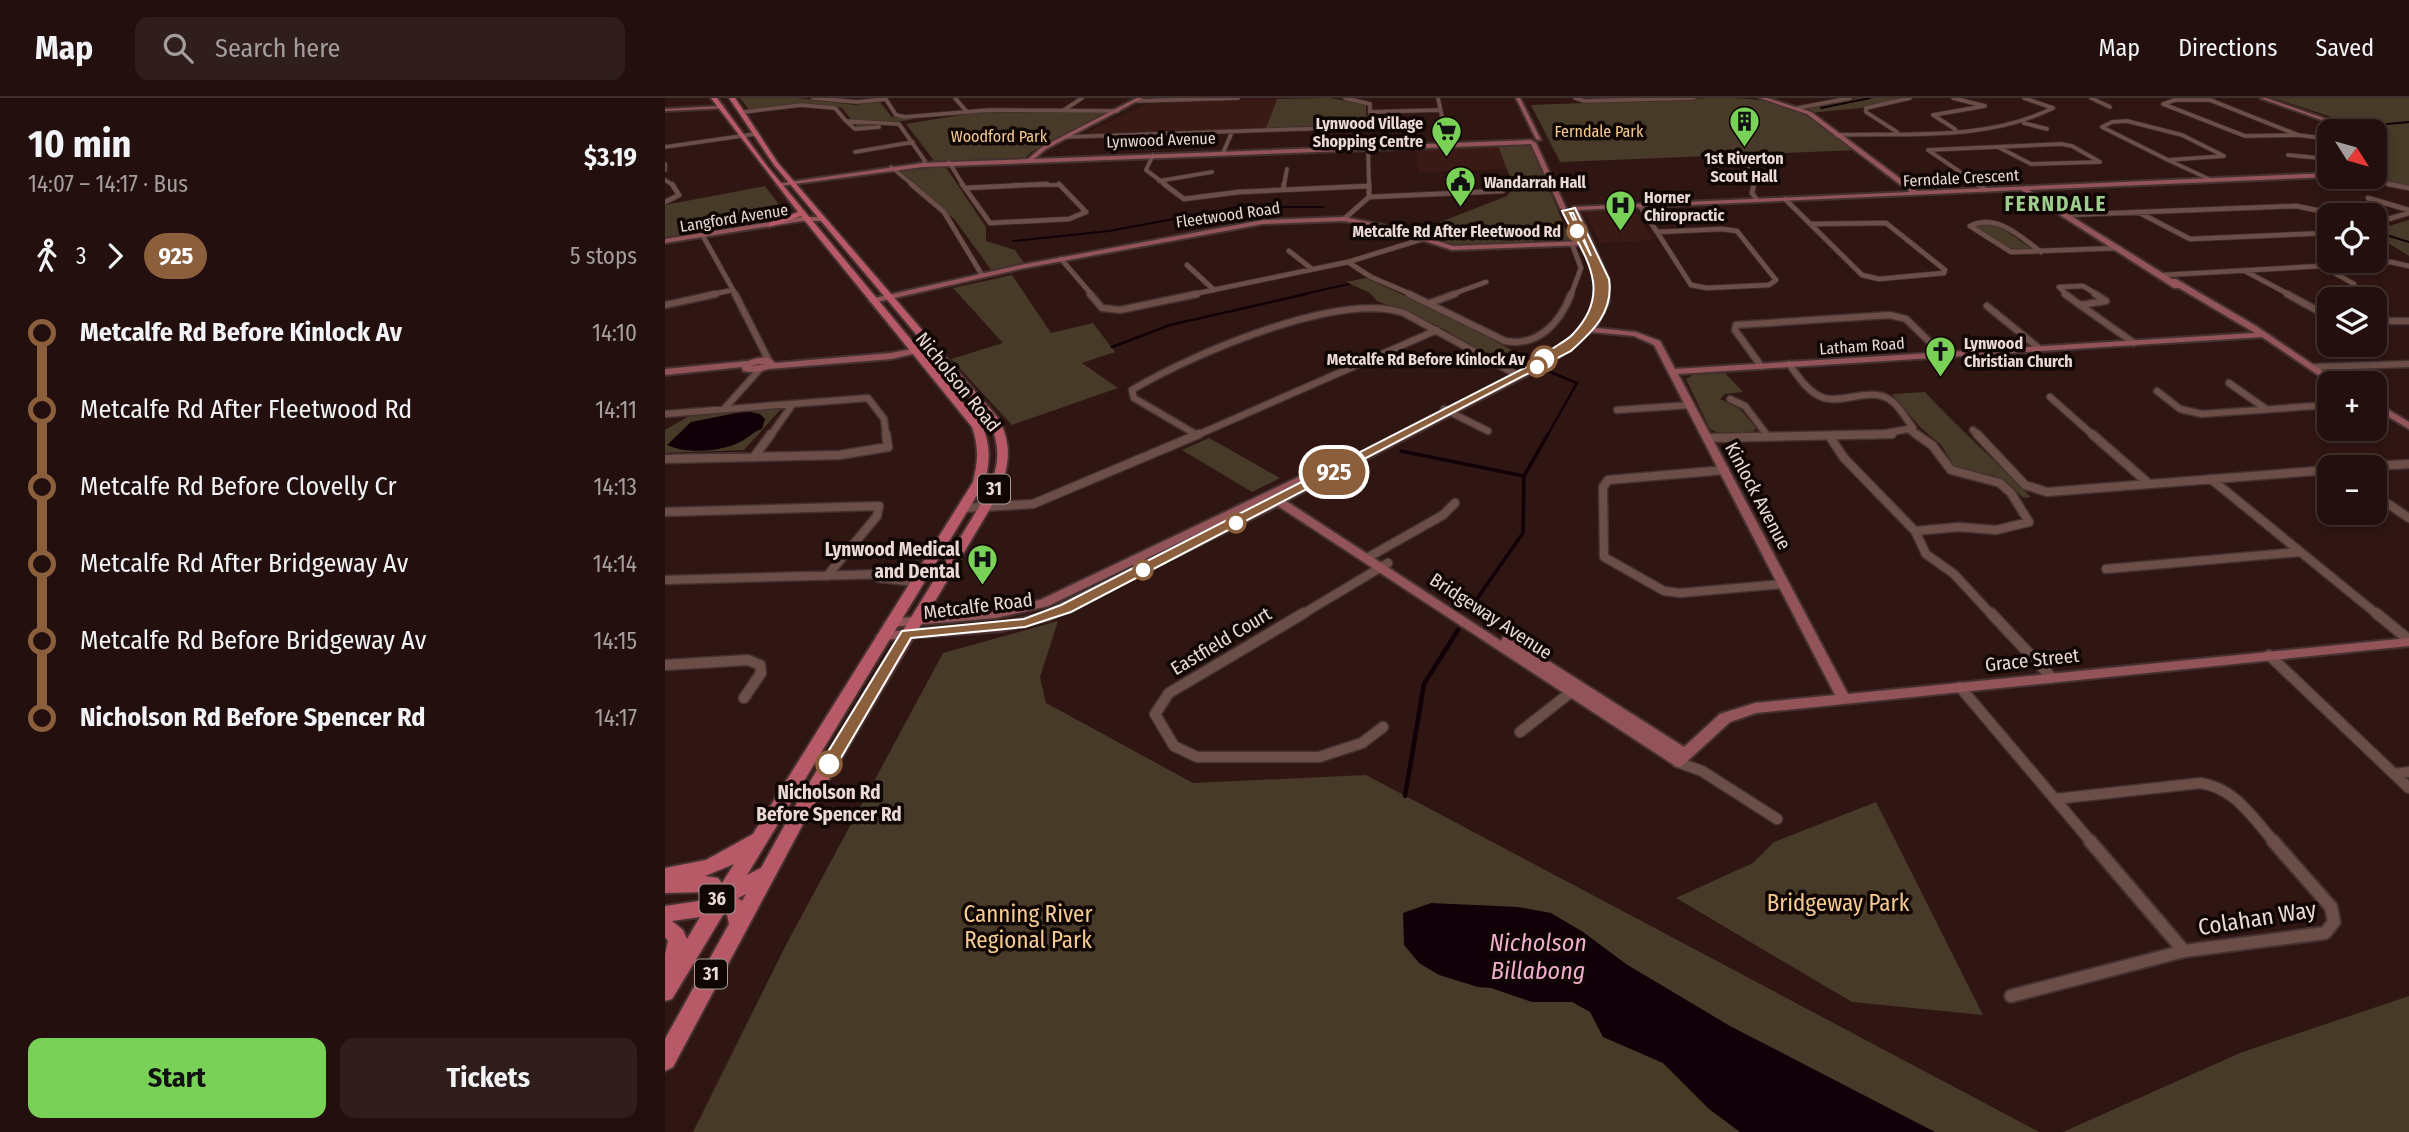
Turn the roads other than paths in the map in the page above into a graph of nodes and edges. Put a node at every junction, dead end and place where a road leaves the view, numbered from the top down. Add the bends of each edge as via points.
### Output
1 (714, 98) edge
2 (813, 98) edge
3 (955, 98) edge
4 (1082, 98) edge
5 (1238, 98) edge
6 (1345, 98) edge
7 (1438, 98) edge
8 (1515, 98) edge
9 (1575, 98) edge
10 (1690, 98) edge
11 (1762, 98) edge
12 (1828, 98) edge
13 (1850, 98) edge
14 (1910, 98) edge
15 (1953, 98) edge
16 (2024, 98) edge
17 (2091, 98) edge
18 (2262, 98) edge
19 (734, 99) edge
20 (886, 99) edge
21 (1140, 99) edge
22 (1632, 99) edge
23 (1839, 101) junction
24 (722, 107) junction
25 (2110, 107) dead end
26 (1798, 108) junction
27 (742, 109) junction
28 (665, 110) edge
29 (1440, 110) junction
30 (1063, 111) junction
31 (1118, 111) junction
32 (967, 112) junction
33 (1370, 112) junction
34 (2322, 119) edge
35 (2022, 122) junction
36 (2047, 129) dead end
37 (1957, 130) junction
38 (1232, 132) junction
39 (1897, 132) junction
40 (755, 134) junction
41 (741, 135) junction
42 (1836, 135) junction
43 (2298, 135) junction
44 (1065, 137) junction
45 (2317, 137) edge
46 (1535, 141) junction
47 (913, 142) junction
48 (1450, 143) junction
49 (665, 147) edge
50 (1368, 147) junction
51 (1998, 147) junction
52 (1928, 150) joint
53 (855, 152) dead end
54 (1224, 153) junction
55 (1153, 155) junction
56 (2288, 155) dead end
57 (2317, 158) edge
58 (1030, 160) junction
59 (1740, 160) dead end
60 (2167, 160) junction
61 (949, 163) junction
62 (665, 164) edge
63 (923, 164) junction
64 (892, 167) junction
65 (1287, 169) dead end
66 (665, 170) edge
67 (1212, 172) dead end
68 (2317, 176) edge
69 (665, 180) edge
70 (2211, 180) junction
71 (1159, 181) junction
72 (2387, 183) edge
73 (779, 184) junction
74 (793, 184) junction
75 (1368, 186) junction
76 (964, 188) junction
77 (2409, 188) edge
78 (1559, 189) junction
79 (2023, 189) junction
80 (1283, 190) junction
81 (1986, 190) junction
82 (1503, 191) dead end
83 (786, 192) junction
84 (1917, 194) junction
85 (1369, 197) junction
86 (2368, 198) dead end
87 (1785, 199) junction
88 (1757, 200) junction
89 (665, 202) edge
90 (1640, 206) junction
91 (1571, 209) junction
92 (2317, 210) edge
93 (2136, 211) junction
94 (2409, 211) edge
95 (1081, 215) junction
96 (2066, 215) junction
97 (805, 216) junction
98 (820, 216) junction
99 (1090, 216) dead end
100 (1344, 219) junction
101 (2387, 219) edge
102 (1811, 224) junction
103 (772, 225) joint
104 (1656, 232) junction
105 (2317, 234) edge
106 (703, 237) junction
107 (1423, 239) junction
108 (665, 242) edge
109 (1585, 243) junction
110 (1572, 244) junction
111 (2116, 246) junction
112 (1289, 251) dead end
113 (2041, 252) junction
114 (1061, 259) junction
115 (1348, 262) junction
116 (2387, 262) edge
117 (1187, 265) dead end
118 (2317, 266) edge
119 (2409, 266) edge
120 (1312, 269) junction
121 (2244, 271) junction
122 (2335, 273) edge
123 (982, 275) junction
124 (2164, 275) junction
125 (1486, 282) dead end
126 (2354, 284) dead end
127 (733, 290) junction
128 (1214, 290) junction
129 (888, 297) junction
130 (873, 300) junction
131 (1430, 303) junction
132 (665, 305) edge
133 (2080, 305) junction
134 (1987, 306) dead end
135 (2317, 311) edge
136 (2387, 321) edge
137 (2409, 321) edge
138 (1588, 327) junction
139 (1437, 330) junction
140 (2260, 333) junction
141 (2134, 343) junction
142 (930, 346) junction
143 (2040, 349) junction
144 (913, 350) junction
145 (765, 351) junction
146 (1943, 355) junction
147 (1789, 364) junction
148 (2409, 364) edge
149 (1761, 366) junction
150 (729, 367) joint
151 (758, 367) junction
152 (2318, 370) joint
153 (665, 372) edge
154 (1674, 372) junction
155 (1516, 375) junction
156 (2228, 383) dead end
157 (2157, 391) dead end
158 (2050, 397) dead end
159 (1730, 399) dead end
160 (793, 404) junction
161 (1691, 405) junction
162 (2317, 406) edge
163 (724, 409) junction
164 (2266, 409) junction
165 (1617, 410) dead end
166 (1447, 411) junction
167 (2387, 412) edge
168 (665, 414) edge
169 (2408, 425) edge
170 (1973, 430) dead end
171 (1488, 431) dead end
172 (1911, 431) junction
173 (1197, 435) junction
174 (1767, 435) junction
175 (1830, 437) junction
176 (1709, 438) junction
177 (754, 457) junction
178 (669, 459) edge
179 (2409, 464) edge
180 (2387, 465) edge
181 (665, 466) edge
182 (1725, 470) junction
183 (2317, 471) edge
184 (2211, 479) junction
185 (2148, 483) junction
186 (1278, 496) junction
187 (1455, 503) dead end
188 (2387, 503) edge
189 (985, 507) junction
190 (964, 508) junction
191 (665, 512) edge
192 (2409, 518) edge
193 (1915, 531) junction
194 (2300, 552) junction
195 (1378, 560) junction
196 (2106, 569) dead end
197 (827, 576) junction
198 (920, 577) junction
199 (665, 580) edge
200 (1784, 584) junction
201 (910, 628) junction
202 (886, 629) junction
203 (2409, 641) edge
204 (2269, 655) junction
205 (665, 664) edge
206 (2052, 678) junction
207 (1960, 687) junction
208 (1575, 689) junction
209 (744, 698) dead end
210 (1844, 699) junction
211 (1383, 727) dead end
212 (1520, 732) dead end
213 (1685, 760) junction
214 (2409, 772) edge
215 (2394, 774) junction
216 (2409, 788) edge
217 (2055, 799) junction
218 (1777, 819) dead end
219 (762, 833) junction
220 (766, 873) junction
221 (665, 876) edge
222 (665, 885) edge
223 (723, 896) junction
224 (665, 914) edge
225 (738, 922) junction
226 (665, 927) edge
227 (2184, 951) junction
228 (665, 972) edge
229 (665, 992) edge
230 (2011, 996) dead end
231 (665, 1060) edge

1 - 24 main road, Nicholson Road / 31
2 - 20 street
3 - 32 street
4 - 30 street
5 - 21 street
6 - 33 street via 1368,103
7 - 29 street
8 - 46 street, Metcalfe Road
9 - 22 street
10 - 22 street
11 - 26 street
12 - 23 street
13 - 23 street
14 - 39 street via 1866,108
15 - 37 street via 1985,106 1933,115
16 - 35 street via 2053,107
17 - 25 street
18 - 34 street
19 - 24 main road
19 - 27 main road, Nicholson Road / 31
20 - 32 street via 896,115 905,117
21 - 31 street
23 - 26 street
24 - 27 main road
24 - 28 street
24 - 41 main road, Nicholson Road / 31
26 - 42 street
27 - 40 main road, Nicholson Road / 31
27 - 47 street via 807,104 835,108 846,121 899,124
29 - 33 street
29 - 48 street
30 - 31 street
30 - 32 street
31 - 44 street
33 - 38 street via 1370,124 1361,127
35 - 36 street
35 - 37 street
37 - 39 street
38 - 44 street
38 - 54 street
39 - 42 street
40 - 41 street
40 - 74 main road, Nicholson Road / 31
41 - 49 street
41 - 73 main road, Nicholson Road / 31
42 - 84 street
43 - 43 street via 2245,136 2163,104 2210,100
43 - 45 street
44 - 58 street
46 - 48 street, Lynwood Avenue
46 - 78 street, Metcalfe Road
47 - 53 street
47 - 63 street
48 - 50 street, Lynwood Avenue
50 - 54 street, Lynwood Avenue
50 - 75 street
51 - 51 street via 2067,145 2100,162 2031,164
51 - 52 street
52 - 81 street
54 - 55 street, Lynwood Avenue
55 - 58 street, Lynwood Avenue
55 - 71 street via 1146,170
56 - 57 street
58 - 61 street, Lynwood Avenue
59 - 88 street via 1756,177 1752,193
60 - 60 street via 2103,129 2102,127 2111,122 2147,122 2224,156
60 - 70 street
61 - 63 street, Lynwood Avenue
61 - 76 street
62 - 66 street
63 - 64 street, Lynwood Avenue
64 - 74 street, Lynwood Avenue
64 - 123 street via 944,212
65 - 80 street
67 - 71 street
68 - 70 street, Ferndale Crescent
69 - 89 street via 679,195
70 - 79 street, Ferndale Crescent
71 - 80 street via 1180,198 1189,199
72 - 77 street
73 - 74 street, Lynwood Avenue
73 - 83 main road, Nicholson Road / 31
74 - 83 street
74 - 98 main road, Nicholson Road / 31
75 - 80 street
75 - 85 street
76 - 95 street via 990,223
76 - 95 street via 1058,183 1086,210
78 - 91 street, Metcalfe Road
78 - 91 street, Metcalfe Road
79 - 81 street, Ferndale Crescent
79 - 96 street
81 - 84 street, Ferndale Crescent
82 - 85 street
83 - 97 main road, Nicholson Road / 31
84 - 87 street, Ferndale Crescent
85 - 100 street
86 - 94 street
87 - 88 street, Ferndale Crescent
87 - 102 street
88 - 90 street, Ferndale Crescent
90 - 91 street, Ferndale Crescent
90 - 104 street
91 - 109 street, Metcalfe Road
92 - 93 street via 2296,206
93 - 96 street
93 - 105 street via 2190,239
94 - 101 street
95 - 99 street
96 - 111 street
97 - 98 street, Langford Avenue
97 - 103 main road
97 - 106 street, Langford Avenue
97 - 130 main road, Nicholson Road / 31
98 - 129 main road, Nicholson Road / 31
100 - 107 street, Fleetwood Road
100 - 114 street, Fleetwood Road via 1250,223
102 - 102 street via 1862,275 1879,279 1944,273 1886,223
103 - 106 street, Langford Avenue
104 - 104 street via 1691,285 1769,285 1776,280 1736,231
106 - 108 street, Langford Avenue
106 - 127 street
107 - 110 street, Fleetwood Road via 1462,249
107 - 115 street
109 - 110 street, Fleetwood Road
109 - 138 street, Metcalfe Road via 1607,290 1605,302
110 - 131 street via 1581,268 1564,313 1537,339 1505,341
111 - 113 street
111 - 124 street
112 - 120 street
113 - 113 street via 2005,250 1970,226 1996,222
114 - 123 street, Fleetwood Road
114 - 128 street via 1102,308 1109,310
115 - 120 street
115 - 131 street
116 - 119 street
117 - 128 street
118 - 121 street
120 - 128 street
121 - 124 street
121 - 135 street
122 - 126 street
123 - 129 street, Fleetwood Road
124 - 140 street
125 - 131 street
127 - 132 street
127 - 145 street
129 - 130 street, Fleetwood Road
129 - 142 main road, Nicholson Road / 31
130 - 144 main road, Nicholson Road / 31
133 - 133 street via 2058,289 2059,287 2083,286 2106,301
133 - 141 street
134 - 143 street
136 - 137 street
138 - 154 street, Kinlock Avenue via 1649,337
138 - 155 street, Metcalfe Road via 1567,349
139 - 155 street
139 - 173 street
139 - 173 street via 1390,309 1366,306 1257,334 1132,390 1134,398
140 - 141 street, Latham Road
140 - 152 street
141 - 143 street, Latham Road
142 - 144 street
142 - 189 main road, Nicholson Road / 31 via 994,420 1004,440 1003,464
143 - 146 street, Latham Road
144 - 151 street
144 - 190 main road, Nicholson Road / 31 via 977,426 983,442 979,482
145 - 151 street
145 - 151 street
146 - 147 street, Latham Road
146 - 149 street via 1906,319 1890,314 1736,325
147 - 149 street, Latham Road
147 - 172 street via 1805,387 1820,398 1886,398 1912,424
148 - 152 street
149 - 154 street, Latham Road
150 - 151 street
150 - 153 street
151 - 163 street
154 - 161 street, Kinlock Avenue
155 - 166 street, Metcalfe Road
156 - 164 street
157 - 164 street via 2193,413
158 - 185 street
159 - 174 street via 1745,406
160 - 163 street
160 - 177 street
160 - 177 street via 868,398 884,419 888,447 840,455
161 - 165 street
161 - 176 street, Kinlock Avenue
162 - 164 street
163 - 168 street
166 - 171 street
166 - 186 street, Metcalfe Road
167 - 169 street
170 - 185 street via 2025,485 2047,492
172 - 175 street
172 - 193 street via 1932,446 1951,470 2000,483 2029,522 1996,530
173 - 189 street via 1038,503
174 - 175 street
174 - 176 street
175 - 193 street via 1844,458
176 - 182 street, Kinlock Avenue
177 - 178 street
178 - 181 street
179 - 180 street
182 - 200 street, Kinlock Avenue
182 - 200 street via 1608,480 1603,486 1604,557 1664,591
183 - 184 street
184 - 185 street
184 - 194 street
186 - 195 street, Bridgeway Avenue
186 - 201 street, Metcalfe Road via 1045,617 1001,627
187 - 195 street
188 - 192 street
189 - 190 street
189 - 201 main road, Nicholson Road / 31
190 - 198 main road, Nicholson Road / 31
191 - 197 street via 879,506 877,516
193 - 206 street via 1926,554 1954,574
194 - 196 street
194 - 203 street
195 - 208 street, Bridgeway Avenue
195 - 211 street, Eastfield Court via 1169,693 1156,714 1174,746 1197,757 1319,757 1362,743
197 - 198 street
197 - 199 street
198 - 202 main road, Nicholson Road / 31
200 - 210 street, Kinlock Avenue
201 - 202 street, Metcalfe Road
201 - 220 main road, Nicholson Road / 31
202 - 219 main road, Nicholson Road / 31
203 - 204 street, Grace Street
204 - 206 street, Grace Street
204 - 215 street
205 - 209 street via 748,660 760,665 761,673
206 - 207 street, Grace Street
207 - 210 street, Grace Street
207 - 217 street
208 - 212 street
208 - 213 street, Bridgeway Avenue
210 - 213 street, Grace Street via 1755,708 1734,715 1720,722
213 - 218 street, Bridgeway Avenue
214 - 215 street
215 - 216 street
217 - 227 street
217 - 227 street, Colahan Way via 2201,783 2217,786 2232,794 2331,906 2333,922 2325,933
219 - 221 main road, 36 via 738,854 711,867
219 - 223 main road, Nicholson Road / 31
220 - 223 main road, 36
220 - 225 main road, Nicholson Road / 31
222 - 223 main road, 36 via 711,884
223 - 224 main road, 36 via 702,909
223 - 225 main road, 36 via 736,908
223 - 229 main road, Nicholson Road / 31
225 - 231 main road, Nicholson Road / 31
226 - 228 main road via 676,933 678,947
227 - 230 street, Colahan Way

